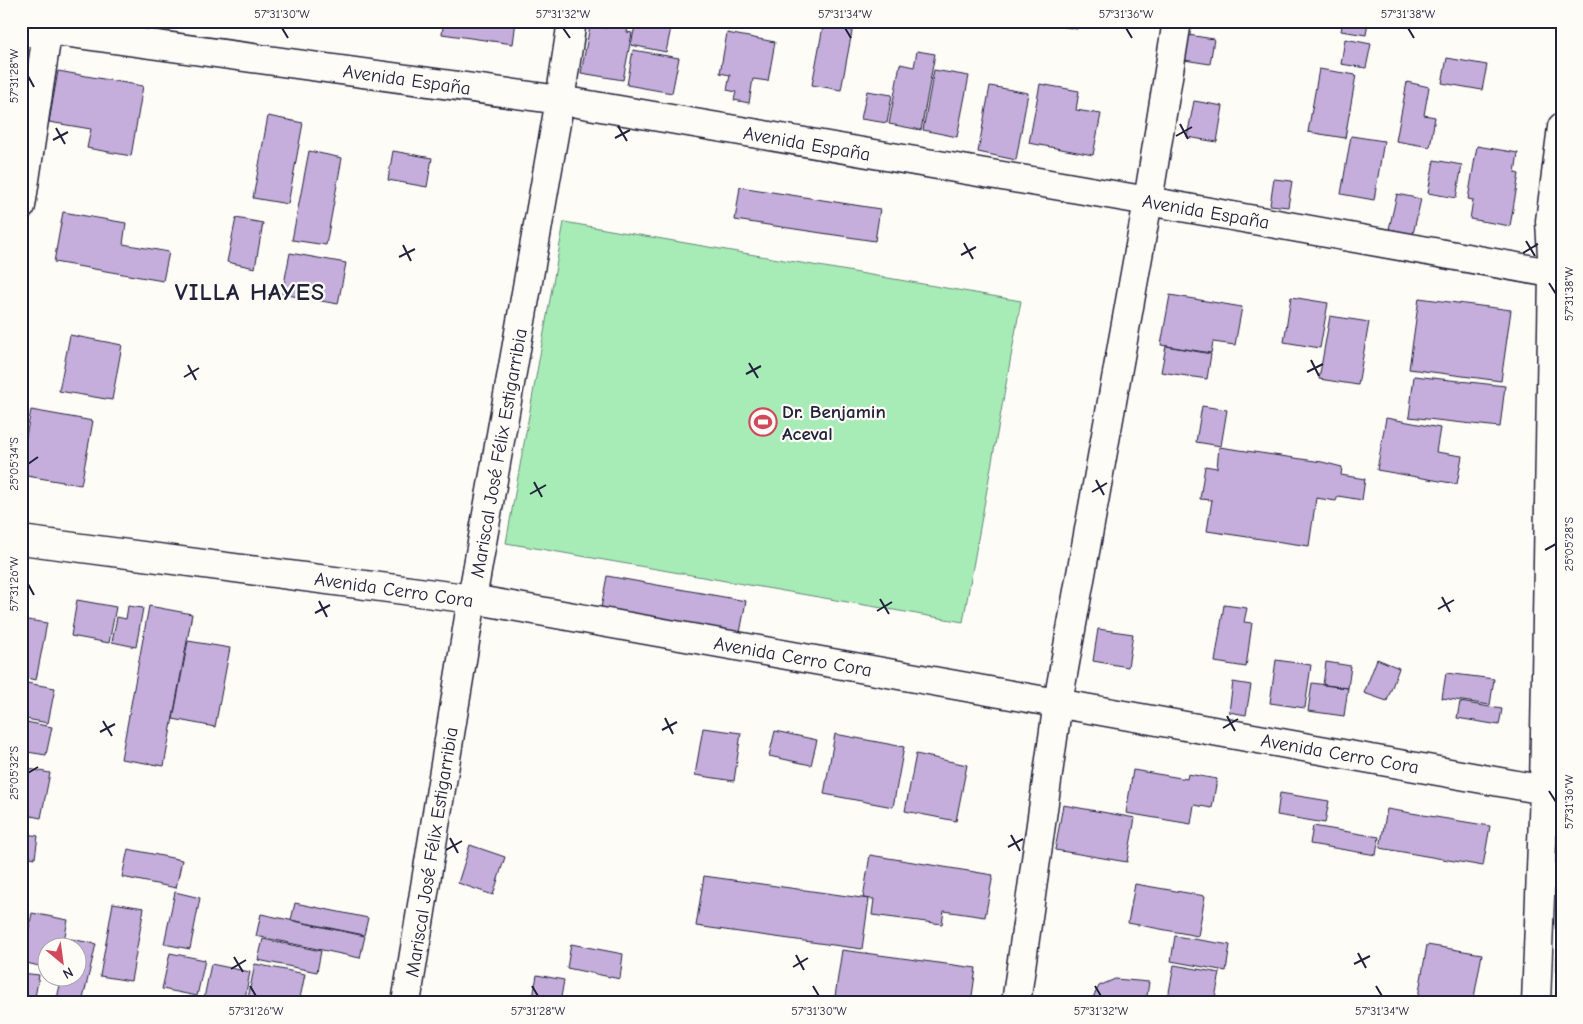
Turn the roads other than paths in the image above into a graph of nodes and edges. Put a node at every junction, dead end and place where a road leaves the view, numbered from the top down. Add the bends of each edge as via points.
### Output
1 (572, 21) edge
2 (1177, 21) edge
3 (43, 24) edge
4 (21, 33) edge
5 (560, 100) junction
6 (1562, 127) edge
7 (1148, 201) junction
8 (21, 206) edge
9 (1557, 275) edge
10 (21, 540) edge
11 (472, 599) junction
12 (1058, 702) junction
13 (1553, 792) edge
14 (406, 1003) edge
15 (1016, 1003) edge
16 (1536, 1003) edge

1 - 5 street, Mariscal José Félix Estigarribia
2 - 7 street
3 - 4 street, Avenida España
3 - 5 street, Avenida España
3 - 8 street
5 - 7 street, Avenida España
5 - 11 street, Mariscal José Félix Estigarribia
6 - 9 street via 1550,221
7 - 9 street, Avenida España
7 - 12 street
9 - 13 street
10 - 11 street, Avenida Cerro Cora
11 - 12 street, Avenida Cerro Cora
11 - 14 street, Mariscal José Félix Estigarribia
12 - 13 street, Avenida Cerro Cora
12 - 15 street
13 - 16 street

